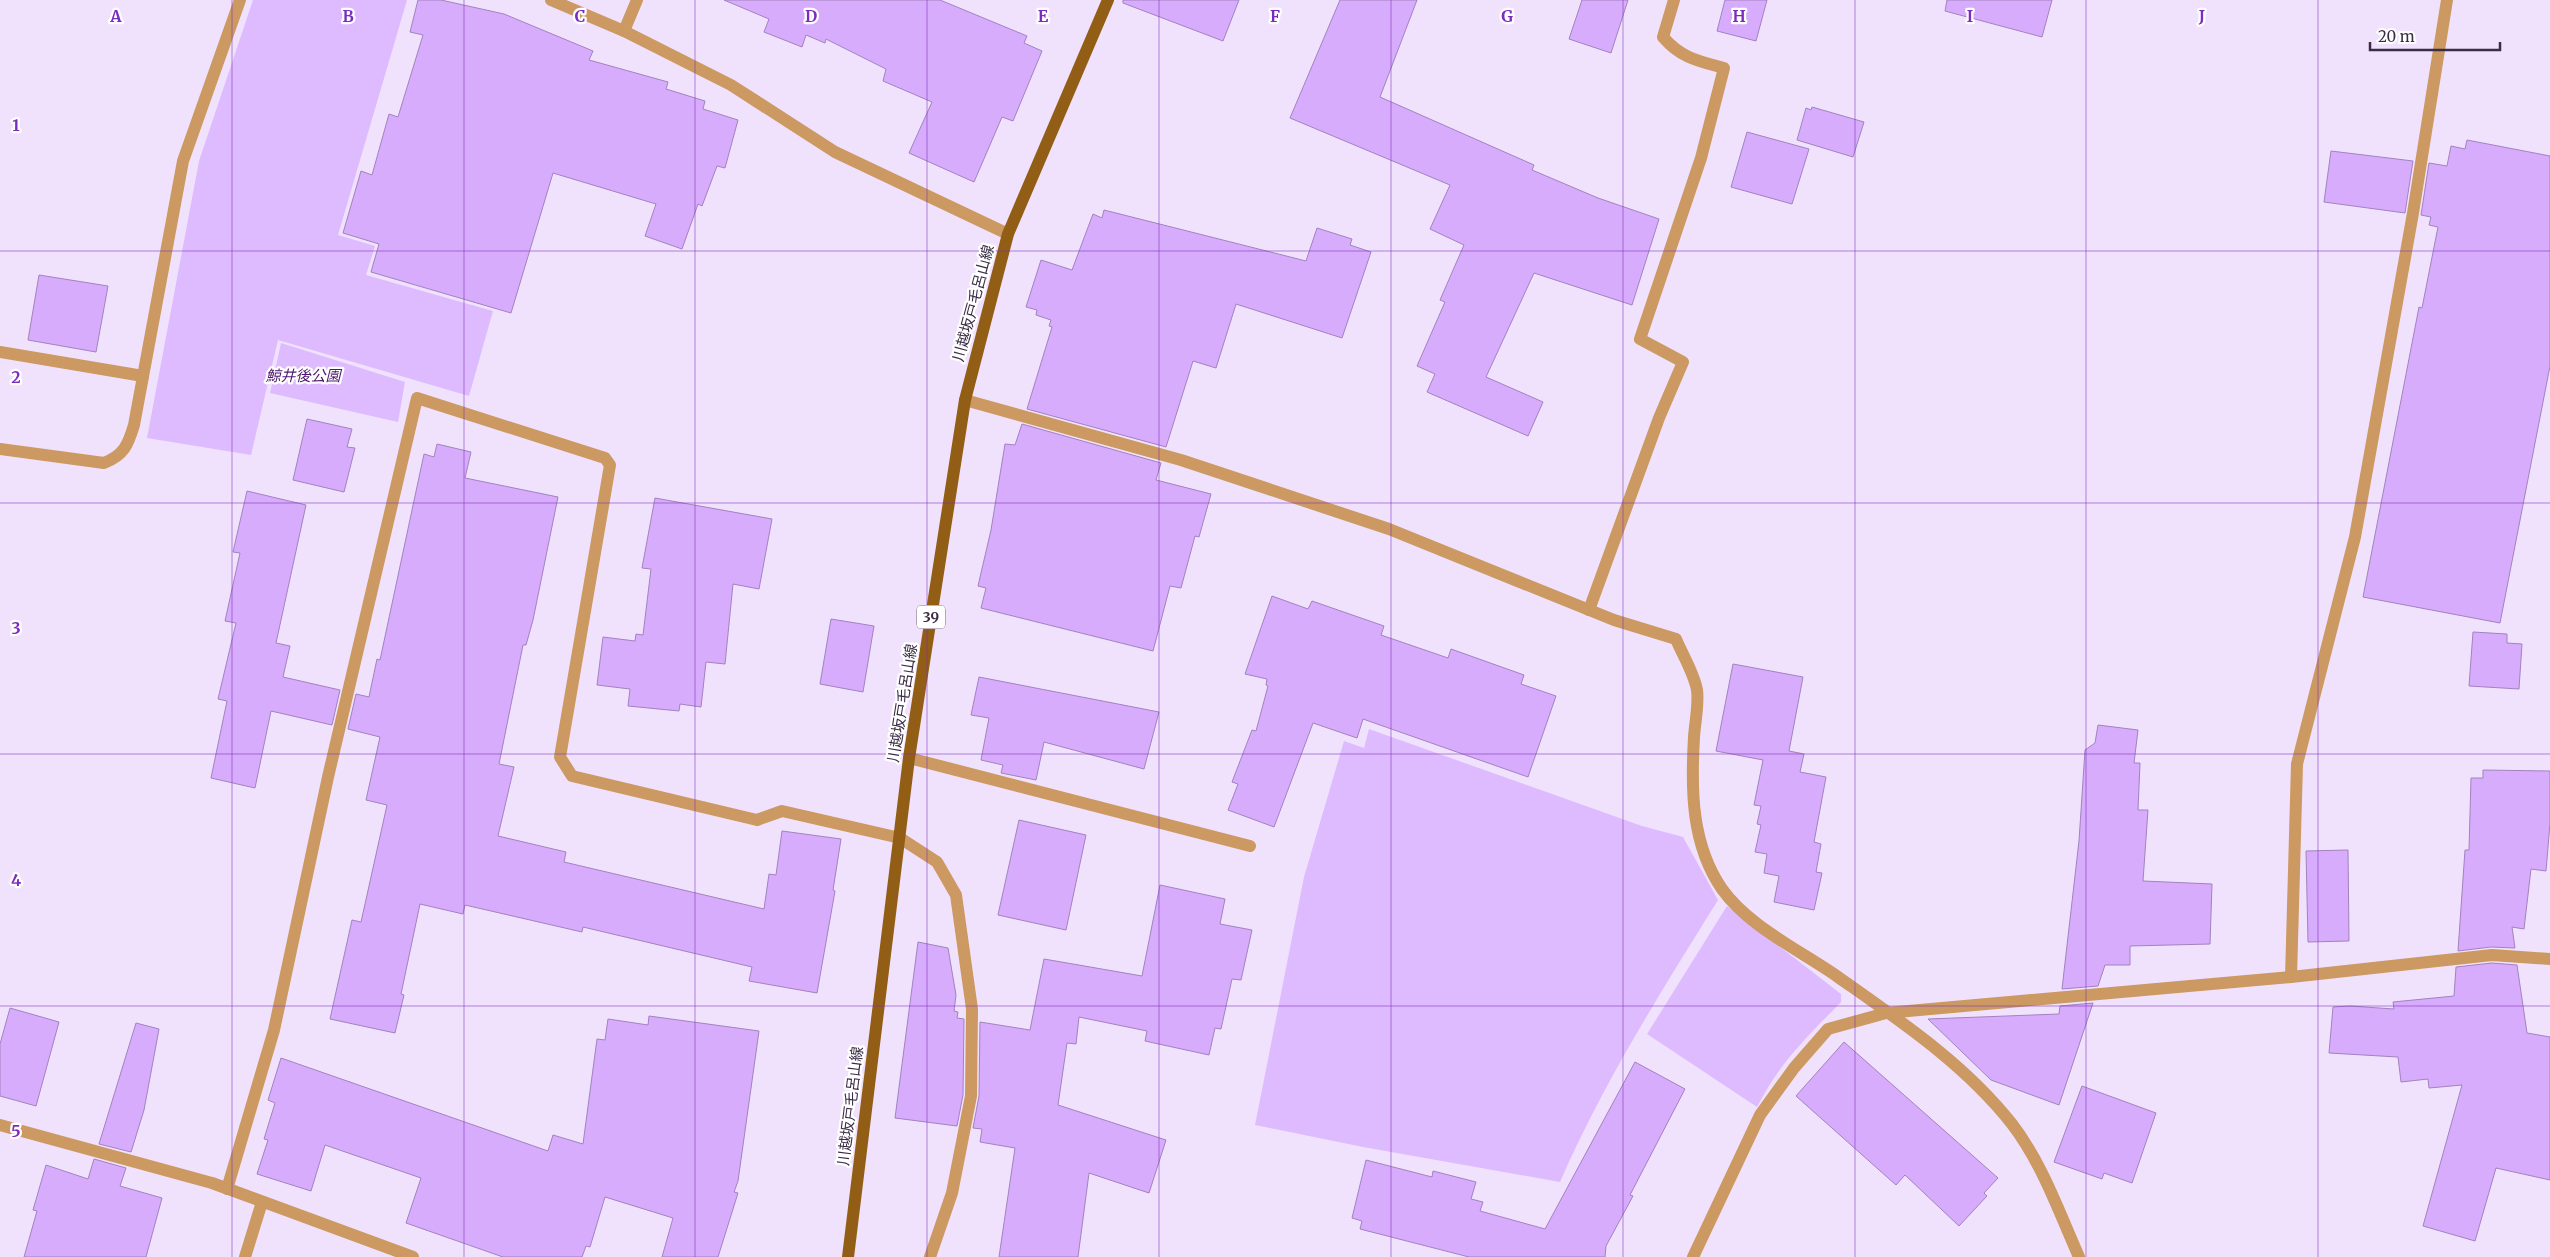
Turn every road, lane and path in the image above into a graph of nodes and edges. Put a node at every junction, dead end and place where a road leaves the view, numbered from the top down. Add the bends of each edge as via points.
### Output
1 (240, 0) edge
2 (551, 0) edge
3 (637, 0) edge
4 (1108, 0) edge
5 (1674, 0) edge
6 (2447, 0) edge
7 (624, 31) junction
8 (1008, 234) junction
9 (0, 352) edge
10 (143, 376) junction
11 (965, 400) junction
12 (0, 450) edge
13 (1589, 610) junction
14 (909, 758) junction
15 (900, 838) junction
16 (1250, 846) dead end
17 (2550, 960) edge
18 (2291, 977) junction
19 (1886, 1013) junction
20 (0, 1125) edge
21 (227, 1189) junction
22 (262, 1202) junction
23 (245, 1257) edge
24 (413, 1257) edge
25 (848, 1257) edge
26 (930, 1257) edge
27 (1693, 1257) edge
28 (2079, 1257) edge

1 - 10 street via 183,161
2 - 7 street
3 - 7 street
4 - 8 main road, 川越坂戸毛呂山線 / 39
5 - 13 street via 1663,38 1674,50 1692,60 1724,68 1701,158 1640,340 1683,362 1659,418
6 - 18 street via 2355,537 2297,764
7 - 8 street via 731,85 835,152
8 - 11 main road, 川越坂戸毛呂山線 / 39
9 - 10 street
10 - 12 street via 127,448 118,457 104,463
11 - 13 street via 1181,460 1389,529
11 - 14 main road, 川越坂戸毛呂山線 / 39
13 - 19 street via 1676,638 1697,690 1694,815 1702,852 1722,890 1764,928 1838,976
14 - 15 main road, 川越坂戸毛呂山線 / 39
14 - 16 street
15 - 21 street via 782,811 756,820 572,776 560,757 610,465 605,458 417,398 328,777 274,1030
15 - 25 main road, 川越坂戸毛呂山線 / 39
15 - 26 street via 937,862 956,894 972,1008 971,1096 952,1193
17 - 18 street via 2492,955
18 - 19 street
19 - 27 street via 1828,1029 1794,1068 1760,1115
19 - 28 street via 1926,1040 1975,1084 2012,1124 2039,1166
20 - 21 street
21 - 22 street
22 - 23 street
22 - 24 street

